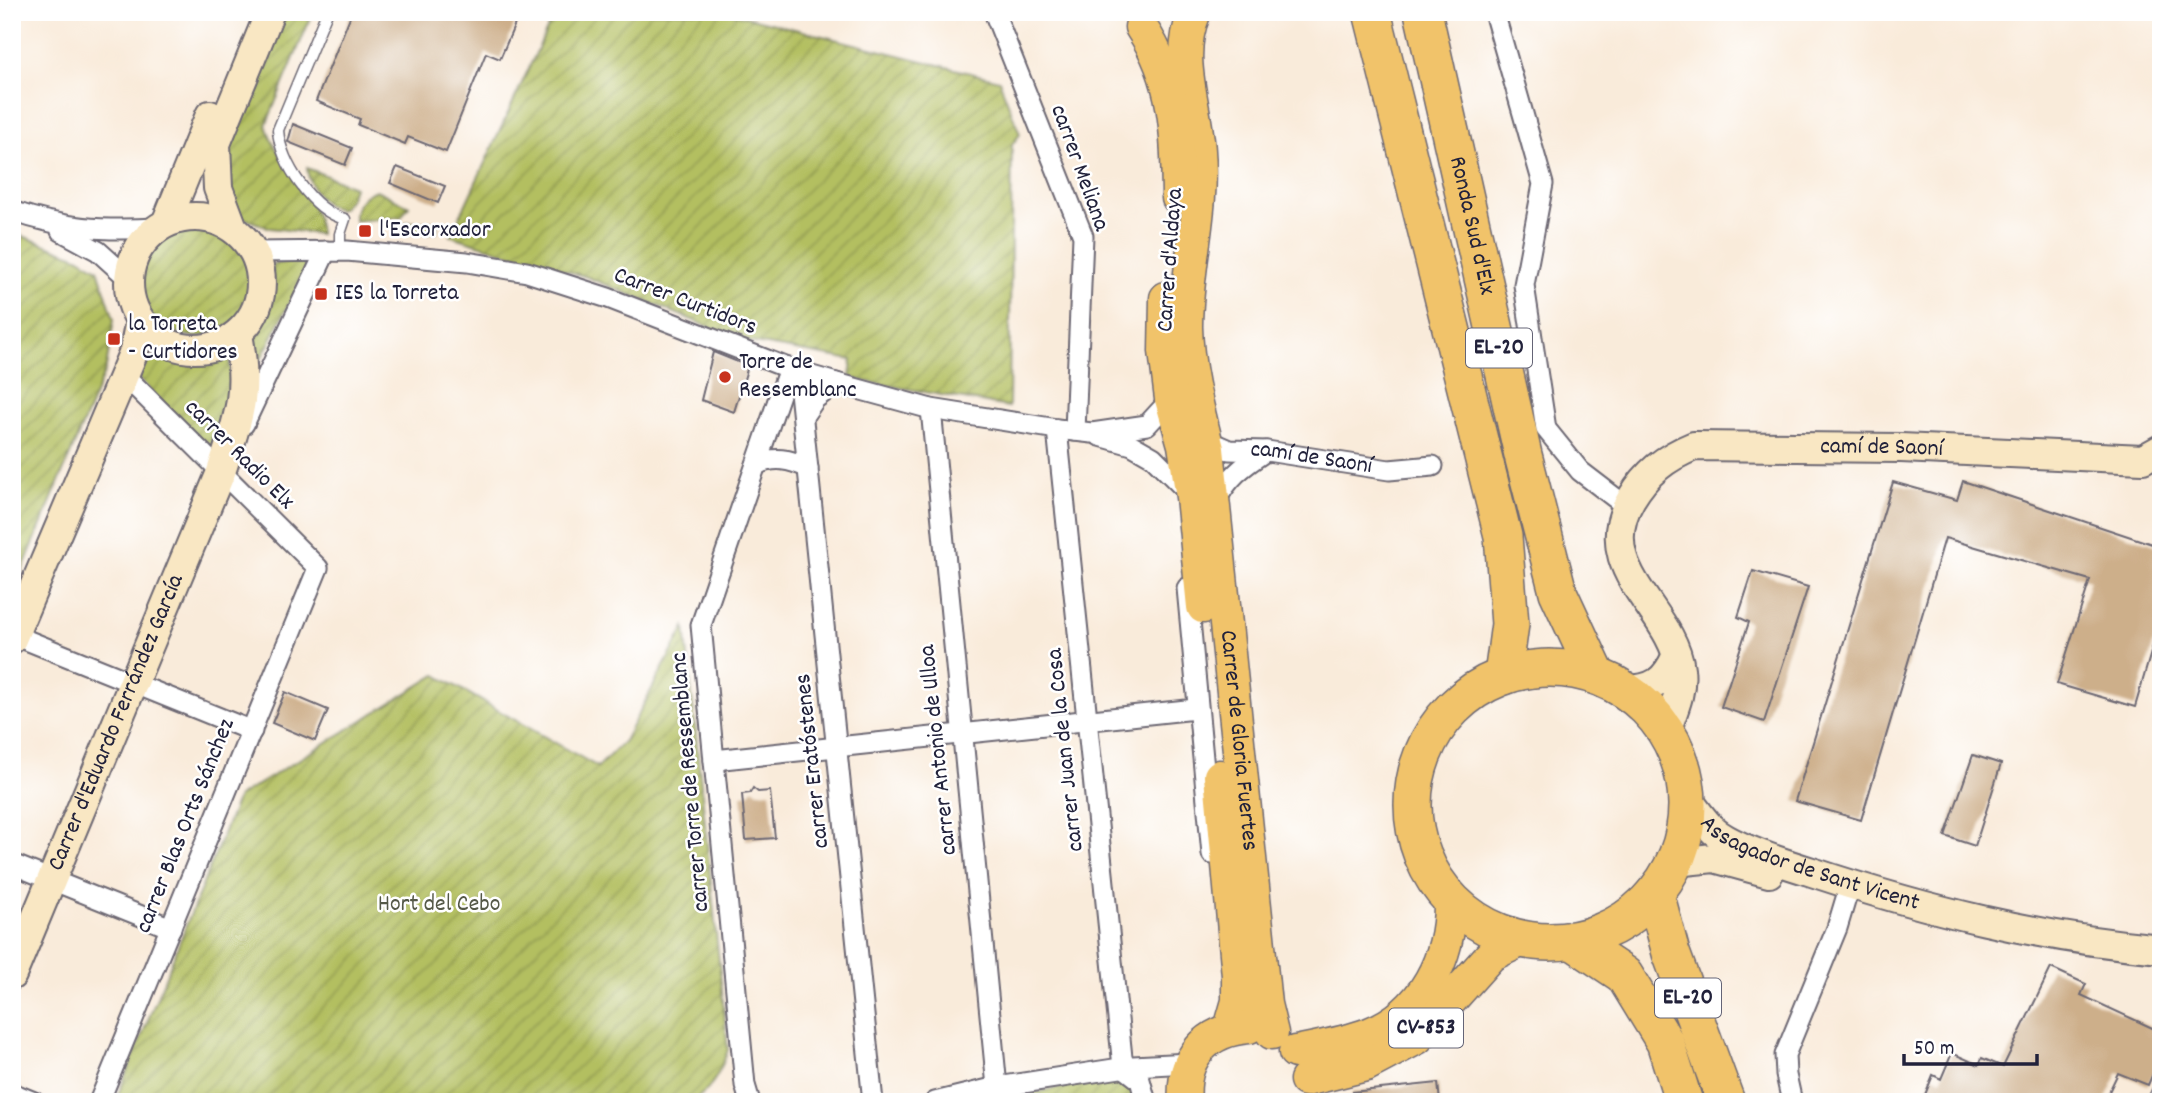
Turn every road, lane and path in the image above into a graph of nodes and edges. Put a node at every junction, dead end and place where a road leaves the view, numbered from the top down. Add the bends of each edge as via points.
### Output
1 (253, 12) edge
2 (270, 12) edge
3 (327, 12) edge
4 (994, 12) edge
5 (1373, 12) edge
6 (1423, 12) edge
7 (1494, 12) edge
8 (1194, 13) edge
9 (1130, 20) edge
10 (12, 211) edge
11 (48, 223) junction
12 (161, 226) junction
13 (233, 228) junction
14 (333, 251) junction
15 (254, 252) junction
16 (129, 279) junction
17 (140, 320) junction
18 (237, 334) junction
19 (794, 370) junction
20 (124, 375) junction
21 (836, 383) junction
22 (1171, 399) junction
23 (931, 408) junction
24 (804, 415) junction
25 (1075, 431) junction
26 (1207, 444) junction
27 (2161, 449) edge
28 (1267, 451) junction
29 (756, 465) junction
30 (1433, 466) dead end
31 (808, 468) junction
32 (221, 472) junction
33 (1203, 501) junction
34 (1627, 507) junction
35 (1196, 543) junction
36 (318, 568) joint
37 (13, 637) edge
38 (1676, 657) junction
39 (1503, 676) junction
40 (1612, 683) junction
41 (134, 684) junction
42 (1196, 709) junction
43 (1088, 721) junction
44 (1666, 731) junction
45 (252, 732) junction
46 (962, 734) junction
47 (836, 747) junction
48 (714, 760) junction
49 (1687, 798) junction
50 (1675, 862) junction
51 (12, 864) edge
52 (52, 880) junction
53 (1849, 891) junction
54 (1655, 893) junction
55 (1450, 900) junction
56 (171, 928) junction
57 (1522, 940) junction
58 (1573, 941) junction
59 (2161, 949) edge
60 (1236, 953) junction
61 (12, 975) edge
62 (1230, 1029) junction
63 (1189, 1063) junction
64 (1123, 1067) junction
65 (1295, 1067) edge
66 (2161, 1083) edge
67 (997, 1087) junction
68 (12, 1093) edge
69 (34, 1102) edge
70 (99, 1102) edge
71 (750, 1102) edge
72 (873, 1102) edge
73 (935, 1102) edge
74 (1146, 1102) edge
75 (1185, 1102) edge
76 (1684, 1102) edge
77 (1726, 1102) edge
78 (1792, 1102) edge
79 (2152, 1102) edge

1 - 12 main road
2 - 13 main road via 216,144 218,188
3 - 14 lane via 278,130 295,173 320,207 345,219
4 - 25 street, carrer Meliana via 1083,236
5 - 39 highway, Ronda Sud d'Elx / EL-20 via 1503,536 1510,624
6 - 40 highway, Ronda Sud d'Elx / EL-20 via 1522,456 1558,592
7 - 34 street via 1543,184 1524,285 1546,429 1580,471
8 - 9 main road via 1169,28
8 - 26 main road, Carrer d'Aldaya via 1187,31 1186,68 1199,152 1199,208 1186,328 1191,377
9 - 22 main road, Carrer d'Aldaya via 1156,50 1168,79 1177,156 1178,211 1166,295 1165,351
10 - 11 street
11 - 12 street via 103,232
11 - 16 street via 98,251
12 - 13 main road via 190,216 214,219
12 - 16 main road via 136,251
13 - 15 main road
14 - 15 street, Carrer Curtidors
14 - 19 street, Carrer Curtidors via 527,272 608,298
14 - 32 street, Carrer d'Eduardo Ferrández García
15 - 18 main road via 261,292
16 - 17 main road
17 - 18 main road via 153,335 195,349 219,345
17 - 20 main road
18 - 32 main road, Carrer d'Eduardo Ferrández García via 244,371 242,408
19 - 21 street, Carrer Curtidors
19 - 24 street, carrer Eratóstenes
19 - 29 street, carrer Torre de Ressemblanc
20 - 32 street, carrer Radio Elx
20 - 37 main road
21 - 23 street, Carrer Curtidors
21 - 24 street via 815,399
22 - 25 street, Carrer Curtidors via 1147,425
22 - 33 main road, Carrer d'Aldaya
23 - 25 street, Carrer Curtidors
23 - 46 street, carrer Antonio de Ulloa
24 - 31 street, carrer Eratóstenes
25 - 33 street, Carrer Curtidors via 1132,445 1153,457
25 - 43 street, carrer Juan de la Cosa
26 - 28 street
26 - 33 main road, Carrer de Gloria Fuertes
27 - 34 main road, camí de Saoní via 2143,459 1901,448 1694,446 1668,457 1644,477
28 - 30 street, camí de Saoní via 1389,470
28 - 33 street, camí de Saoní via 1240,467
29 - 31 street via 783,459
29 - 48 street, carrer Torre de Ressemblanc via 701,625
31 - 47 street, carrer Eratóstenes
32 - 36 street, carrer Radio Elx
32 - 41 main road, Carrer d'Eduardo Ferrández García
33 - 35 main road, Carrer de Gloria Fuertes
33 - 65 main road, Carrer de Gloria Fuertes via 1265,1004
34 - 38 main road, camí de Saoní via 1620,528 1625,565
35 - 42 street, Carrer de Gloria Fuertes via 1185,567
35 - 60 main road, Carrer de Gloria Fuertes
36 - 45 street, carrer Blas Orts Sánchez
37 - 41 street
38 - 40 main road via 1662,681 1646,690
38 - 44 main road via 1680,689
39 - 40 highway, EL-20 via 1550,667
39 - 55 highway, EL-20 via 1463,698 1433,732 1416,774 1413,819 1424,863
40 - 44 highway, Ronda Sud d'Elx / EL-20
41 - 45 street
41 - 52 main road, Carrer d'Eduardo Ferrández García
42 - 43 street
42 - 60 street, Carrer de Gloria Fuertes via 1221,936
43 - 46 street
43 - 64 street, carrer Juan de la Cosa
44 - 49 highway, Ronda Sud d'Elx / EL-20 via 1681,763
45 - 56 street, carrer Blas Orts Sánchez
46 - 47 street
46 - 67 street, carrer Antonio de Ulloa
47 - 48 street
47 - 72 street, carrer Eratóstenes
48 - 71 street, carrer Torre de Ressemblanc
49 - 50 highway, Ronda Sud d'Elx / EL-20 via 1685,831
49 - 53 main road, Assagador de Sant Vicent via 1714,832
50 - 53 main road, Assagador de Sant Vicent via 1714,858
50 - 54 highway, Ronda Sud d'Elx / EL-20
51 - 52 street
52 - 56 street
52 - 61 main road, Carrer d'Eduardo Ferrández García
53 - 59 main road, Assagador de Sant Vicent via 2112,945
53 - 78 street via 1785,1055
54 - 58 highway, Ronda Sud d'Elx / EL-20 via 1632,916 1604,932
54 - 77 highway, EL-20 via 1671,953
55 - 57 highway, EL-20 via 1483,926
55 - 65 main road via 1450,928 1437,971 1407,1011 1372,1033
56 - 70 street, carrer Blas Orts Sánchez
57 - 58 highway, Ronda Sud d'Elx / EL-20
57 - 65 main road, CV-853 via 1491,955 1418,1038 1366,1065
58 - 76 highway, EL-20 via 1624,975 1665,1042
60 - 62 main road, Carrer de Gloria Fuertes via 1238,1001
62 - 63 main road via 1213,1036
62 - 65 main road via 1252,1027
63 - 64 street
63 - 75 main road via 1183,1084
64 - 67 street
64 - 74 street via 1140,1080
66 - 79 lane
67 - 73 street
68 - 69 street

